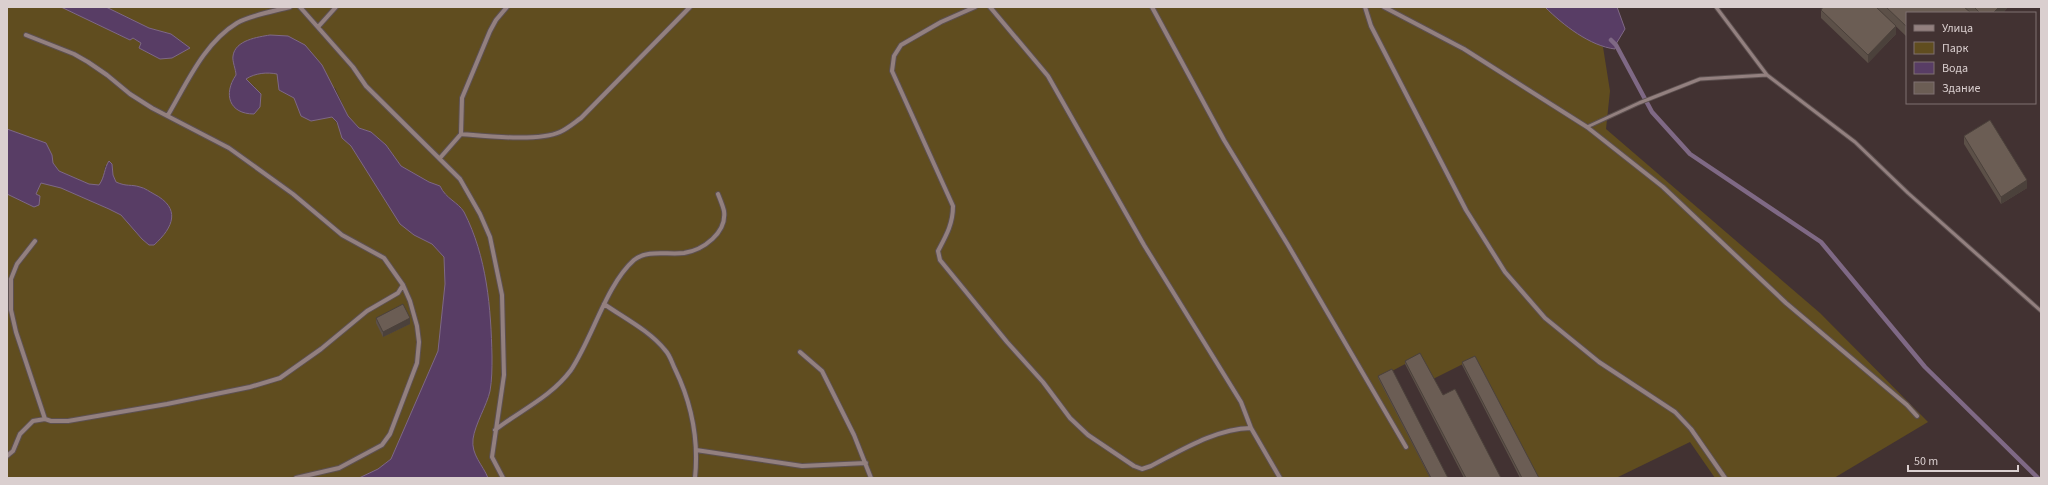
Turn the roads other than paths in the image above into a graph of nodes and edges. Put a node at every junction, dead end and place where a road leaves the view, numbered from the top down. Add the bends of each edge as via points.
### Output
1 (290, 7) edge
2 (300, 7) edge
3 (336, 7) edge
4 (507, 7) edge
5 (690, 7) edge
6 (975, 7) edge
7 (990, 7) edge
8 (1152, 7) edge
9 (1365, 7) edge
10 (1384, 7) edge
11 (1716, 7) edge
12 (318, 27) junction
13 (26, 35) dead end
14 (1768, 74) junction
15 (168, 115) junction
16 (1587, 127) junction
17 (461, 134) junction
18 (440, 158) junction
19 (718, 194) dead end
20 (35, 242) dead end
21 (403, 285) junction
22 (604, 304) junction
23 (2041, 311) edge
24 (800, 352) dead end
25 (1917, 416) dead end
26 (45, 419) junction
27 (1251, 428) junction
28 (496, 430) junction
29 (1406, 447) dead end
30 (696, 450) junction
31 (7, 456) edge
32 (866, 463) junction
33 (296, 478) edge
34 (503, 478) edge
35 (694, 478) edge
36 (871, 478) edge
37 (1280, 478) edge
38 (1725, 478) edge

1 - 15 street via 238,22 223,33 204,54
2 - 12 street
3 - 12 street
4 - 17 street via 490,31 462,98
5 - 17 street via 581,118 560,132 549,136
6 - 27 street via 940,22 901,45 892,65 892,71 953,206 953,218 938,251 940,260 1006,342 1043,382 1070,418 1134,466 1142,469 1218,434
7 - 27 street via 1048,76 1144,245 1241,402
8 - 29 street via 1224,140
9 - 38 street via 1371,26 1455,190 1505,272 1545,318 1599,362 1675,412 1691,429
10 - 16 street via 1464,49
11 - 14 lane
12 - 18 street via 366,86
13 - 15 street via 74,54 107,75 130,94
14 - 16 lane via 1700,79
14 - 23 lane via 1855,142
15 - 21 street via 229,148 293,194 342,235 384,258
16 - 25 street via 1663,187 1786,303
17 - 18 street
18 - 28 street via 460,179 480,214 490,237 498,271 502,295 504,375
19 - 22 street via 724,211 723,223 717,235 689,252 640,256 620,276
20 - 26 street via 17,264 11,279 10,304 16,332
21 - 26 street via 398,293 367,311 321,349 280,378 250,388 68,421 51,422
21 - 33 street via 417,326 419,342 417,364 390,434 382,444 339,468
22 - 28 street via 587,344 570,371 537,403
22 - 30 street via 647,334 666,351 689,400 693,414
24 - 32 street via 822,371
26 - 31 street via 32,421 25,427
27 - 37 street
28 - 34 street via 492,457
30 - 32 street via 802,466
30 - 35 street
32 - 36 street

